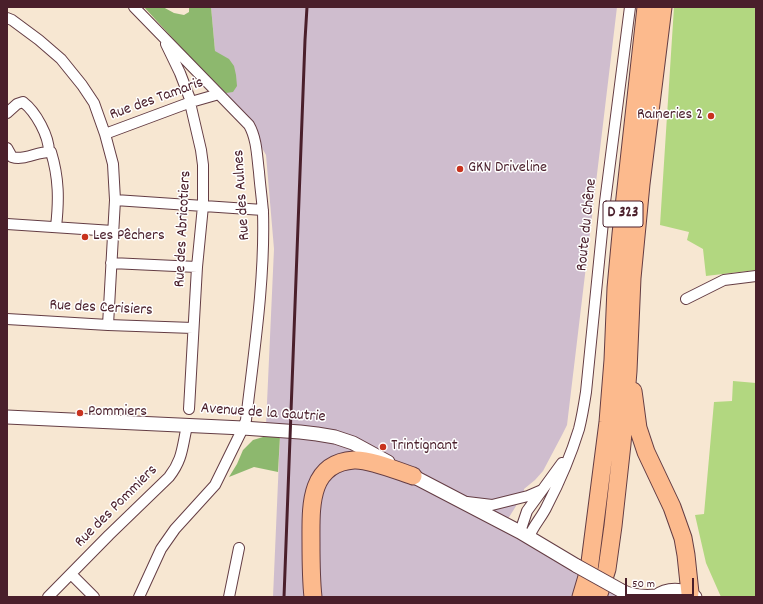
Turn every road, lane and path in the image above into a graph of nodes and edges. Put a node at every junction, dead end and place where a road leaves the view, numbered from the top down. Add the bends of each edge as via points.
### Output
1 (134, 7) edge
2 (630, 7) edge
3 (646, 7) edge
4 (663, 7) edge
5 (7, 18) edge
6 (161, 35) junction
7 (218, 94) junction
8 (191, 102) junction
9 (7, 113) edge
10 (105, 134) junction
11 (7, 148) edge
12 (49, 152) junction
13 (115, 200) junction
14 (203, 206) junction
15 (263, 210) junction
16 (7, 224) edge
17 (56, 227) junction
18 (113, 230) junction
19 (111, 263) junction
20 (197, 267) junction
21 (756, 276) edge
22 (686, 299) dead end
23 (7, 319) edge
24 (108, 325) junction
25 (193, 328) junction
26 (628, 372) junction
27 (189, 409) dead end
28 (7, 417) edge
29 (187, 426) junction
30 (243, 428) junction
31 (573, 446) junction
32 (413, 476) junction
33 (542, 490) junction
34 (464, 502) junction
35 (524, 535) junction
36 (239, 548) dead end
37 (71, 574) junction
38 (625, 594) edge
39 (693, 595) edge
40 (655, 596) edge
41 (48, 597) edge
42 (94, 597) edge
43 (139, 597) edge
44 (229, 597) edge
45 (313, 597) edge
46 (581, 597) edge
47 (598, 597) edge

1 - 6 street, Rue des Aulnes
2 - 31 street, Route du Chêne via 586,392
3 - 46 highway, D 323 via 616,288 608,422 589,570
4 - 26 highway, D 323 via 640,192 632,278
5 - 10 street via 61,59 94,103
6 - 7 street, Rue des Aulnes
6 - 8 street, Rue des Abricotiers
7 - 8 street, Rue des Tamaris
7 - 15 street, Rue des Aulnes via 252,130
8 - 10 street, Rue des Tamaris
8 - 14 street, Rue des Abricotiers via 201,150
9 - 12 street via 17,104 23,102 27,105 46,135
10 - 13 street via 113,164
11 - 12 street via 12,158 18,159
12 - 17 street via 52,152 56,168
13 - 14 street
13 - 18 street
14 - 15 street
14 - 20 street, Rue des Abricotiers
15 - 30 street, Rue des Aulnes via 262,272 257,328
16 - 17 street
17 - 18 street
18 - 19 street
19 - 20 street
19 - 24 street
20 - 25 street, Rue des Abricotiers
21 - 22 street via 724,280
23 - 24 street, Rue des Cerisiers
24 - 25 street, Rue des Cerisiers
25 - 27 street, Rue des Abricotiers
26 - 39 highway via 638,428 683,538
26 - 47 highway, D 323 via 613,526 607,569
28 - 29 street, Avenue de la Gautrie
29 - 30 street, Avenue de la Gautrie
29 - 37 street, Rue des Pommiers via 182,455 174,471
30 - 32 street, Avenue de la Gautrie via 335,437 353,443
30 - 43 street, Rue des Aulnes via 215,485 175,529 161,549
31 - 33 street, Route du Chêne
31 - 35 street, Route du Chêne via 546,509 532,529
32 - 34 street, Avenue de la Gautrie
32 - 45 highway via 363,460 338,463 324,473 316,485 312,500
33 - 34 street via 528,496 492,504
33 - 35 street, Route du Chêne via 527,511
34 - 35 street, Avenue de la Gautrie
35 - 38 street, Avenue de la Gautrie, bridge
36 - 44 street
37 - 41 street, Rue des Pommiers
37 - 42 street
38 - 40 street, Avenue de la Gautrie
39 - 40 street, Avenue de la Gautrie via 682,590 673,590

